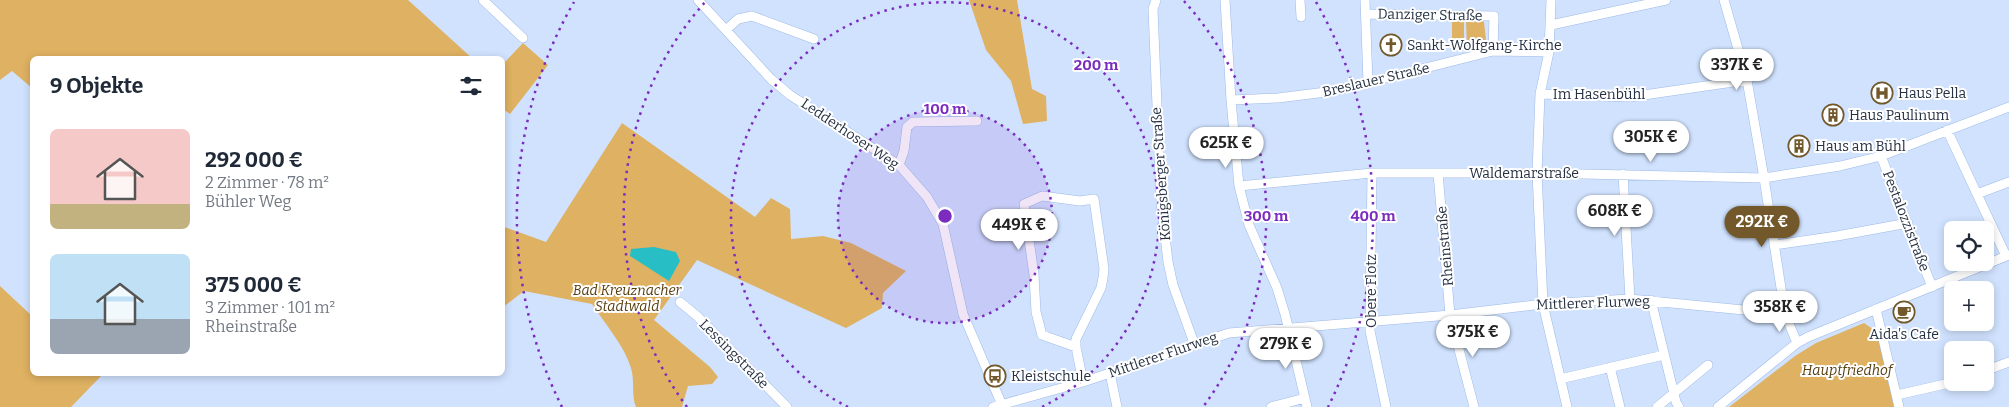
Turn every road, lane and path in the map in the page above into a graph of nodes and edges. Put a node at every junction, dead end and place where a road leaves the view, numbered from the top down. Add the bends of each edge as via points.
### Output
1 (483, 0) edge
2 (698, 0) edge
3 (1156, 0) edge
4 (1225, 0) edge
5 (1300, 0) edge
6 (1365, 0) edge
7 (1551, 0) edge
8 (1666, 0) edge
9 (1724, 0) edge
10 (1366, 14) junction
11 (1301, 17) dead end
12 (1551, 25) junction
13 (726, 30) junction
14 (523, 38) dead end
15 (814, 39) dead end
16 (1493, 51) junction
17 (1549, 52) junction
18 (1747, 80) junction
19 (1368, 83) junction
20 (1540, 94) junction
21 (1231, 100) junction
22 (2009, 107) edge
23 (977, 121) dead end
24 (1947, 130) junction
25 (1881, 156) junction
26 (899, 166) junction
27 (1438, 173) junction
28 (1537, 173) junction
29 (1372, 174) junction
30 (1624, 174) junction
31 (1764, 178) junction
32 (2009, 182) edge
33 (1239, 186) junction
34 (1977, 194) junction
35 (1908, 223) junction
36 (1774, 245) junction
37 (2008, 256) edge
38 (1932, 287) junction
39 (1630, 299) junction
40 (1651, 300) junction
41 (680, 302) dead end
42 (1544, 304) junction
43 (1876, 310) junction
44 (1785, 314) junction
45 (1450, 315) junction
46 (1370, 322) junction
47 (1288, 327) junction
48 (1194, 343) junction
49 (1797, 343) junction
50 (1076, 347) junction
51 (1664, 355) junction
52 (2009, 362) edge
53 (1708, 365) dead end
54 (1610, 367) junction
55 (1994, 368) edge
56 (1110, 373) junction
57 (1560, 379) junction
58 (1082, 382) junction
59 (1944, 384) edge
60 (1674, 394) junction
61 (1897, 395) junction
62 (1306, 403) edge
63 (1002, 405) junction
64 (787, 407) edge
65 (992, 407) edge
66 (1117, 407) edge
67 (1271, 407) edge
68 (1386, 407) edge
69 (1474, 407) edge
70 (1566, 407) edge
71 (1620, 407) edge
72 (1657, 407) edge
73 (1679, 407) edge
74 (1718, 407) edge
75 (1899, 407) edge

1 - 14 street
2 - 13 street, Ledderhoser Weg
3 - 48 street, Königsberger Straße via 1153,9 1167,254 1173,285
4 - 21 street
5 - 11 street
6 - 10 street
7 - 12 street
8 - 12 street
9 - 18 street
10 - 16 street, Danziger Straße via 1494,16
10 - 19 street
12 - 17 street
13 - 15 street via 738,19 752,16
13 - 26 street, Ledderhoser Weg via 790,95
16 - 17 street, Breslauer Straße
16 - 19 street, Breslauer Straße
17 - 20 street
18 - 20 street, Im Hasenbühl via 1630,97
18 - 31 street
19 - 21 street, Breslauer Straße via 1278,98
20 - 28 street
21 - 33 street
22 - 24 street, Waldemarstraße
23 - 26 street via 913,122 907,127
24 - 25 street, Waldemarstraße
24 - 34 street
25 - 31 street, Waldemarstraße
25 - 35 street, Pestalozzistraße
26 - 63 street, Ledderhoser Weg via 927,197 943,224 963,314
27 - 28 street, Waldemarstraße
27 - 29 street, Waldemarstraße
27 - 45 street, Rheinstraße
28 - 30 street, Waldemarstraße
28 - 42 street
29 - 33 street, Waldemarstraße
29 - 46 street, Obere Flotz
30 - 31 street, Waldemarstraße
30 - 39 street
31 - 36 street
32 - 34 street
33 - 47 street via 1249,226 1277,288
34 - 37 street
35 - 36 street
35 - 38 street, Pestalozzistraße
36 - 44 street
37 - 38 street
38 - 43 street
39 - 40 street, Mittlerer Flurweg
39 - 42 street, Mittlerer Flurweg
40 - 44 street, Mittlerer Flurweg
40 - 51 street
41 - 64 street, Lessingstraße
42 - 45 street, Mittlerer Flurweg
42 - 57 street
43 - 49 street
43 - 61 street
44 - 49 street
45 - 46 street, Mittlerer Flurweg
45 - 69 street, Rheinstraße
46 - 47 street, Mittlerer Flurweg
46 - 68 street, Obere Flotz
47 - 48 street, Mittlerer Flurweg via 1229,332
47 - 62 street
48 - 56 street, Mittlerer Flurweg
49 - 74 street
50 - 50 street via 1042,335 1036,312 1024,204 1042,196 1080,201 1094,199 1103,278 1080,328
50 - 58 street
51 - 54 street
51 - 60 street
52 - 55 street
53 - 60 street
54 - 57 street
54 - 71 street
56 - 58 street, Mittlerer Flurweg
56 - 66 street
57 - 70 street
58 - 63 street, Mittlerer Flurweg
59 - 61 street
60 - 72 street
60 - 73 street
61 - 75 street
62 - 67 street
63 - 65 street, Mittlerer Flurweg

